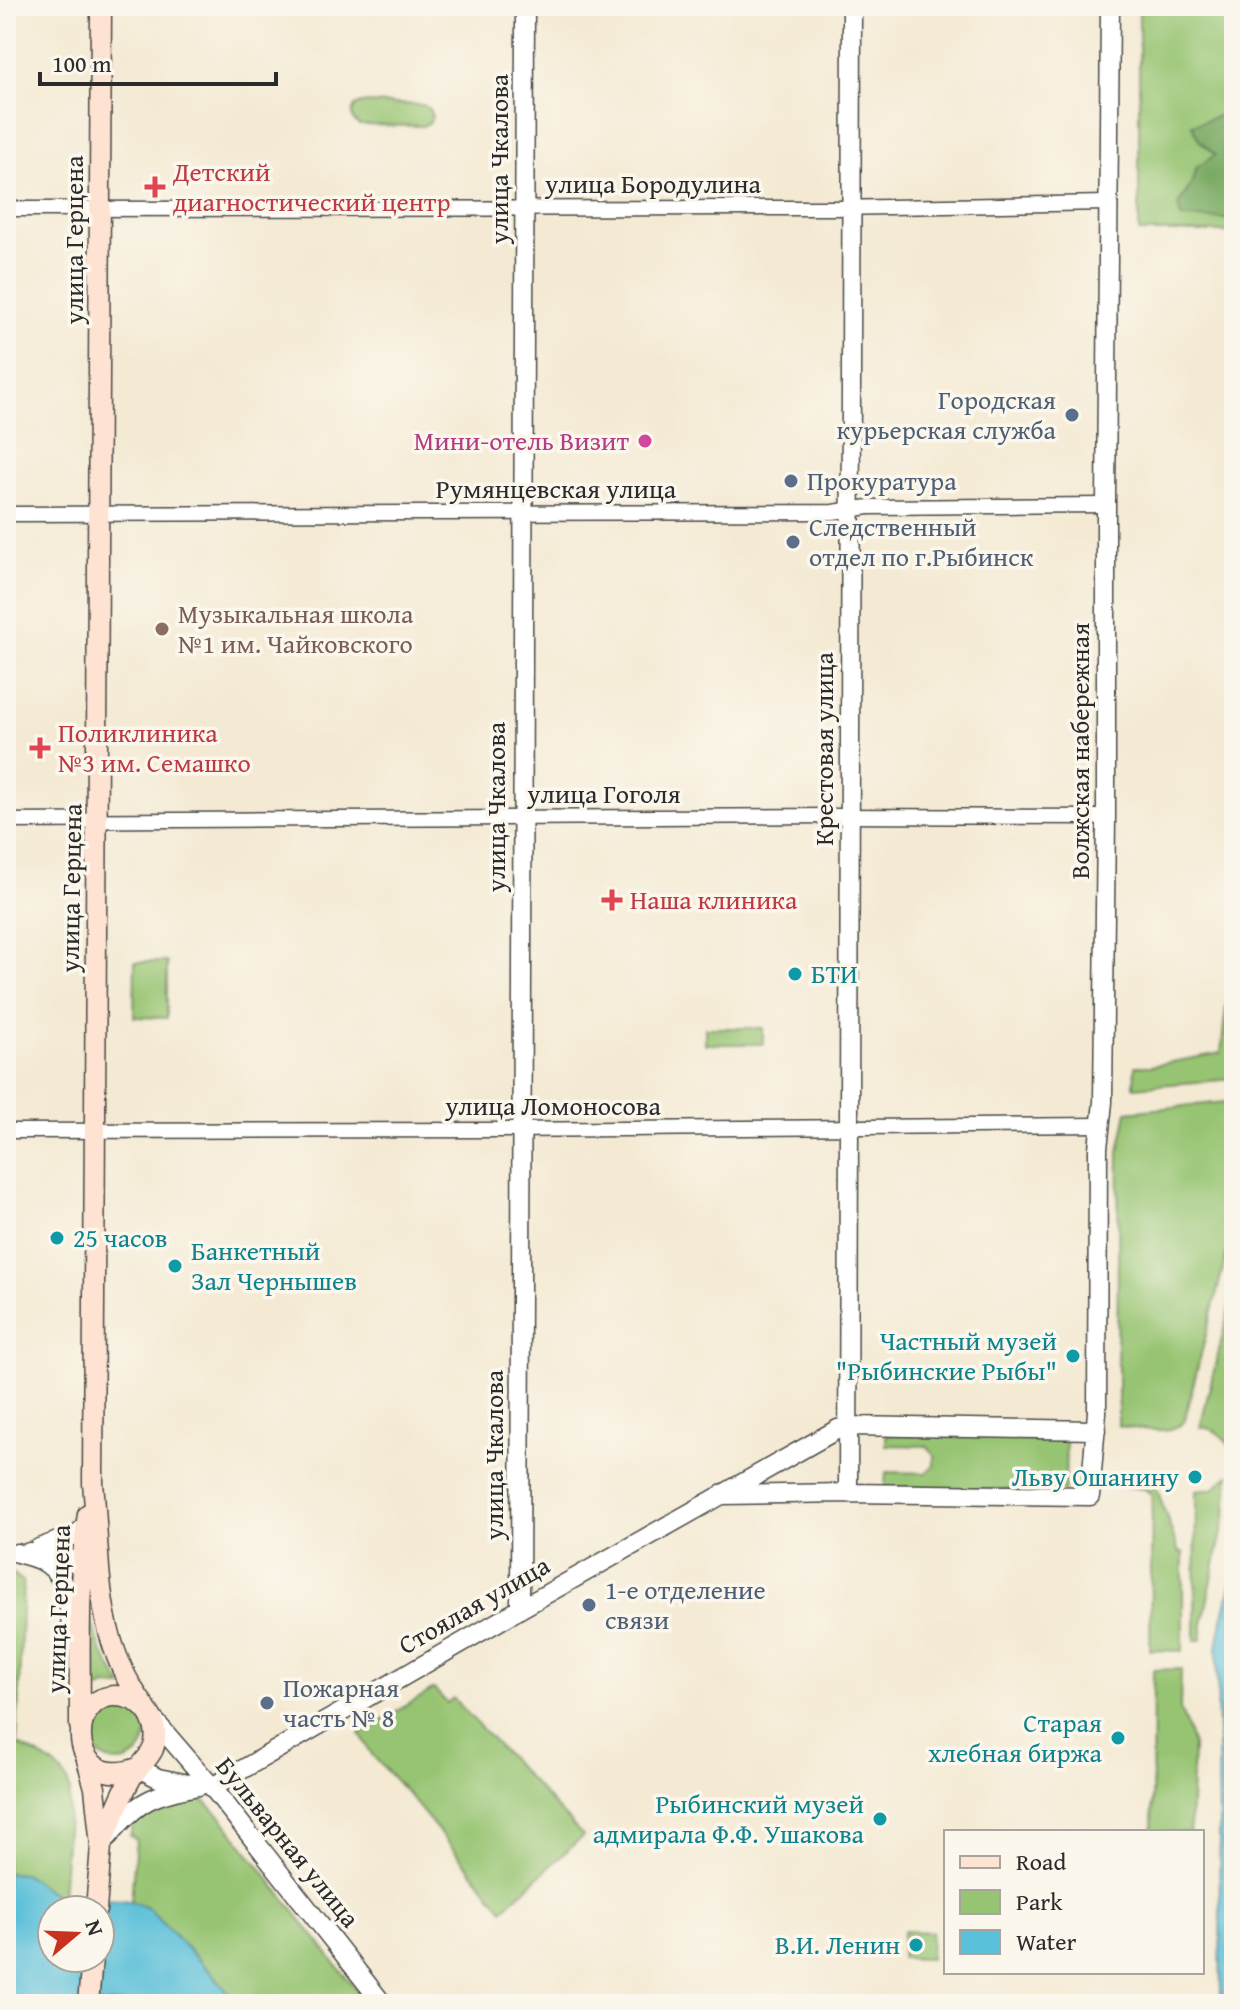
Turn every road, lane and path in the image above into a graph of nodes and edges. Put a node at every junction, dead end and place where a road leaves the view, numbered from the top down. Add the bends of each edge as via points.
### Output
1 (101, 6) edge
2 (525, 6) edge
3 (852, 6) edge
4 (1110, 6) edge
5 (1108, 203) junction
6 (851, 207) junction
7 (6, 209) edge
8 (100, 209) junction
9 (525, 209) junction
10 (1106, 505) junction
11 (852, 510) junction
12 (99, 513) junction
13 (6, 514) edge
14 (523, 514) junction
15 (849, 816) junction
16 (1106, 817) junction
17 (522, 819) junction
18 (98, 820) junction
19 (6, 821) edge
20 (1101, 1125) junction
21 (859, 1128) junction
22 (521, 1130) junction
23 (6, 1131) edge
24 (94, 1132) junction
25 (849, 1426) junction
26 (1096, 1430) junction
27 (93, 1483) junction
28 (848, 1493) junction
29 (722, 1495) junction
30 (1090, 1496) joint
31 (86, 1526) junction
32 (12, 1553) edge
33 (82, 1567) junction
34 (101, 1592) junction
35 (520, 1609) junction
36 (147, 1711) junction
37 (82, 1745) junction
38 (138, 1768) junction
39 (206, 1786) junction
40 (101, 1846) junction
41 (97, 1894) edge
42 (91, 1974) edge
43 (88, 2004) edge
44 (383, 2004) edge

1 - 8 main road, улица Герцена
2 - 9 street, улица Чкалова
3 - 6 street, Крестовая улица
4 - 5 street, Волжская набережная
5 - 6 street, улица Бородулина
5 - 10 street, Волжская набережная
6 - 9 street, улица Бородулина
6 - 11 street, Крестовая улица
7 - 8 street, улица Бородулина
8 - 9 street, улица Бородулина
8 - 12 main road, улица Герцена
9 - 14 street, улица Чкалова
10 - 11 street, Румянцевская улица
10 - 16 street, Волжская набережная
11 - 14 street, Румянцевская улица
11 - 15 street, Крестовая улица
12 - 13 street, Румянцевская улица
12 - 14 street, Румянцевская улица
12 - 18 main road, улица Герцена
14 - 17 street, улица Чкалова
15 - 16 street, улица Гоголя
15 - 17 street, улица Гоголя
15 - 21 street, Крестовая улица
16 - 20 street, Волжская набережная
17 - 18 street, улица Гоголя
17 - 22 street, улица Чкалова
18 - 19 street, улица Гоголя
18 - 24 main road, улица Герцена
20 - 21 street, улица Ломоносова
20 - 26 street, Волжская набережная
21 - 22 street, улица Ломоносова
21 - 25 street, Крестовая улица
22 - 24 street, улица Ломоносова
22 - 35 street, улица Чкалова
23 - 24 street, улица Ломоносова
24 - 27 main road, улица Герцена
25 - 26 street, Стоялая улица
25 - 28 street, Крестовая улица
25 - 29 street, Стоялая улица
26 - 30 street, Волжская набережная
27 - 31 main road, улица Герцена
27 - 34 main road, улица Герцена
28 - 29 street, Стоялая улица
28 - 30 street, Стоялая улица
29 - 35 street, Стоялая улица
31 - 32 street via 65,1539
31 - 33 main road, улица Герцена
32 - 33 street via 58,1553
32 - 37 street via 49,1566 65,1592
33 - 34 street
33 - 37 main road, улица Герцена
34 - 36 main road, улица Герцена via 116,1659
35 - 39 street, Стоялая улица
36 - 37 main road via 120,1696 102,1699 87,1711 80,1728
36 - 38 main road via 155,1740
36 - 39 street, Бульварная улица
37 - 38 main road via 90,1760 105,1770
37 - 40 main road, улица Герцена via 95,1788
38 - 39 street via 158,1778
38 - 40 main road
39 - 40 street, Стоялая улица via 144,1802
39 - 44 street, Бульварная улица
40 - 41 main road, улица Герцена
42 - 43 main road

